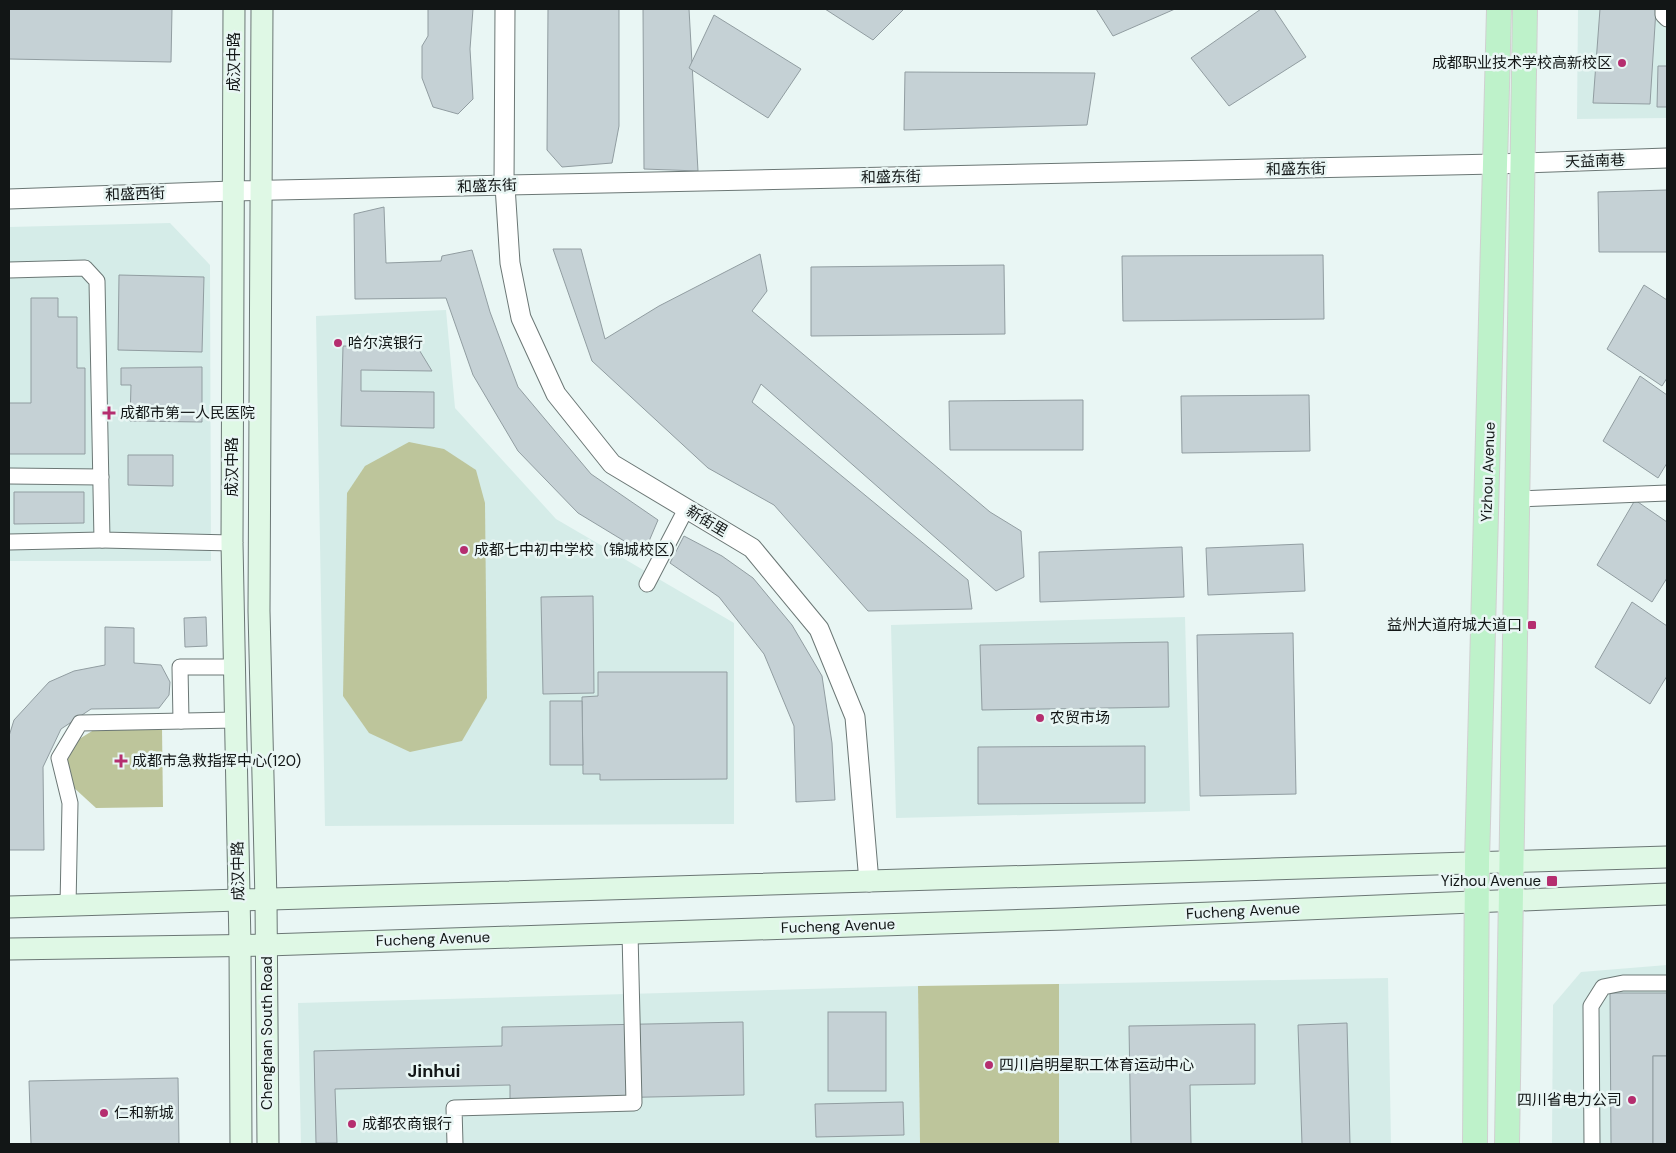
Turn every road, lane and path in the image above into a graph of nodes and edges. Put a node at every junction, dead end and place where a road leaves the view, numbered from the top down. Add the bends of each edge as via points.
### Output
1 (234, 9) edge
2 (262, 9) edge
3 (505, 9) edge
4 (1499, 9) edge
5 (1525, 9) edge
6 (1664, 9) edge
7 (1667, 19) edge
8 (1667, 158) edge
9 (1523, 163) junction
10 (1496, 164) junction
11 (504, 186) junction
12 (233, 191) junction
13 (260, 192) junction
14 (9, 199) edge
15 (9, 270) edge
16 (9, 476) edge
17 (100, 476) junction
18 (1667, 493) edge
19 (1519, 499) junction
20 (686, 509) junction
21 (102, 540) junction
22 (9, 542) edge
23 (232, 543) junction
24 (647, 584) dead end
25 (234, 666) junction
26 (236, 720) junction
27 (181, 721) junction
28 (1667, 857) edge
29 (1477, 862) junction
30 (1512, 862) junction
31 (868, 882) junction
32 (1667, 894) edge
33 (1512, 899) junction
34 (1478, 900) junction
35 (266, 901) junction
36 (238, 902) junction
37 (68, 906) junction
38 (9, 907) edge
39 (266, 923) joint
40 (630, 933) junction
41 (239, 935) junction
42 (267, 945) junction
43 (9, 949) edge
44 (1667, 984) edge
45 (241, 1144) edge
46 (268, 1144) edge
47 (455, 1144) edge
48 (1475, 1144) edge
49 (1507, 1144) edge
50 (1592, 1144) edge

1 - 12 main road, 成汉中路
2 - 13 main road, 成汉中路
3 - 11 street, 新街里
4 - 10 main road, Yizhou Avenue
5 - 9 main road, Yizhou Avenue
6 - 7 street via 1663,15
8 - 9 street, 天益南巷
9 - 10 street, 和盛东街
9 - 19 main road, Yizhou Avenue
10 - 11 street, 和盛东街
10 - 29 main road, Yizhou Avenue
11 - 13 street, 和盛东街
11 - 20 street, 新街里 via 510,263 521,318 556,394 612,464
12 - 13 street, 和盛西街
12 - 14 street, 和盛西街
12 - 23 main road, 成汉中路
13 - 35 main road, 成汉中路 via 259,612
15 - 17 street via 85,268 97,281
16 - 17 street
17 - 21 street
18 - 19 street
19 - 30 main road, Yizhou Avenue
20 - 24 street
20 - 31 street, 新街里 via 752,548 819,630 855,717
21 - 22 street
21 - 23 street
23 - 25 main road, 成汉中路
25 - 26 main road, 成汉中路
25 - 27 street via 180,667
26 - 27 street
26 - 36 main road, 成汉中路
27 - 37 street via 80,723 59,758 70,803
28 - 30 main road
29 - 30 main road
29 - 31 main road
29 - 34 main road, Yizhou Avenue
30 - 33 main road, Yizhou Avenue
31 - 35 main road
32 - 33 main road, Fucheng Avenue
33 - 34 main road, Fucheng Avenue
33 - 49 main road, Yizhou Avenue
34 - 40 main road, Fucheng Avenue via 1065,919
34 - 48 main road, Yizhou Avenue
35 - 36 main road
35 - 39 main road, 成汉中路
36 - 37 main road
36 - 41 main road, 成汉中路
37 - 38 main road
39 - 42 main road, Chenghan South Road
40 - 42 main road, Fucheng Avenue
40 - 47 street via 634,1103 454,1108
41 - 42 main road, Fucheng Avenue
41 - 43 main road, Fucheng Avenue
41 - 45 main road, Chenghan South Road
42 - 46 main road, Chenghan South Road
44 - 50 street via 1622,983 1603,987 1591,1006

